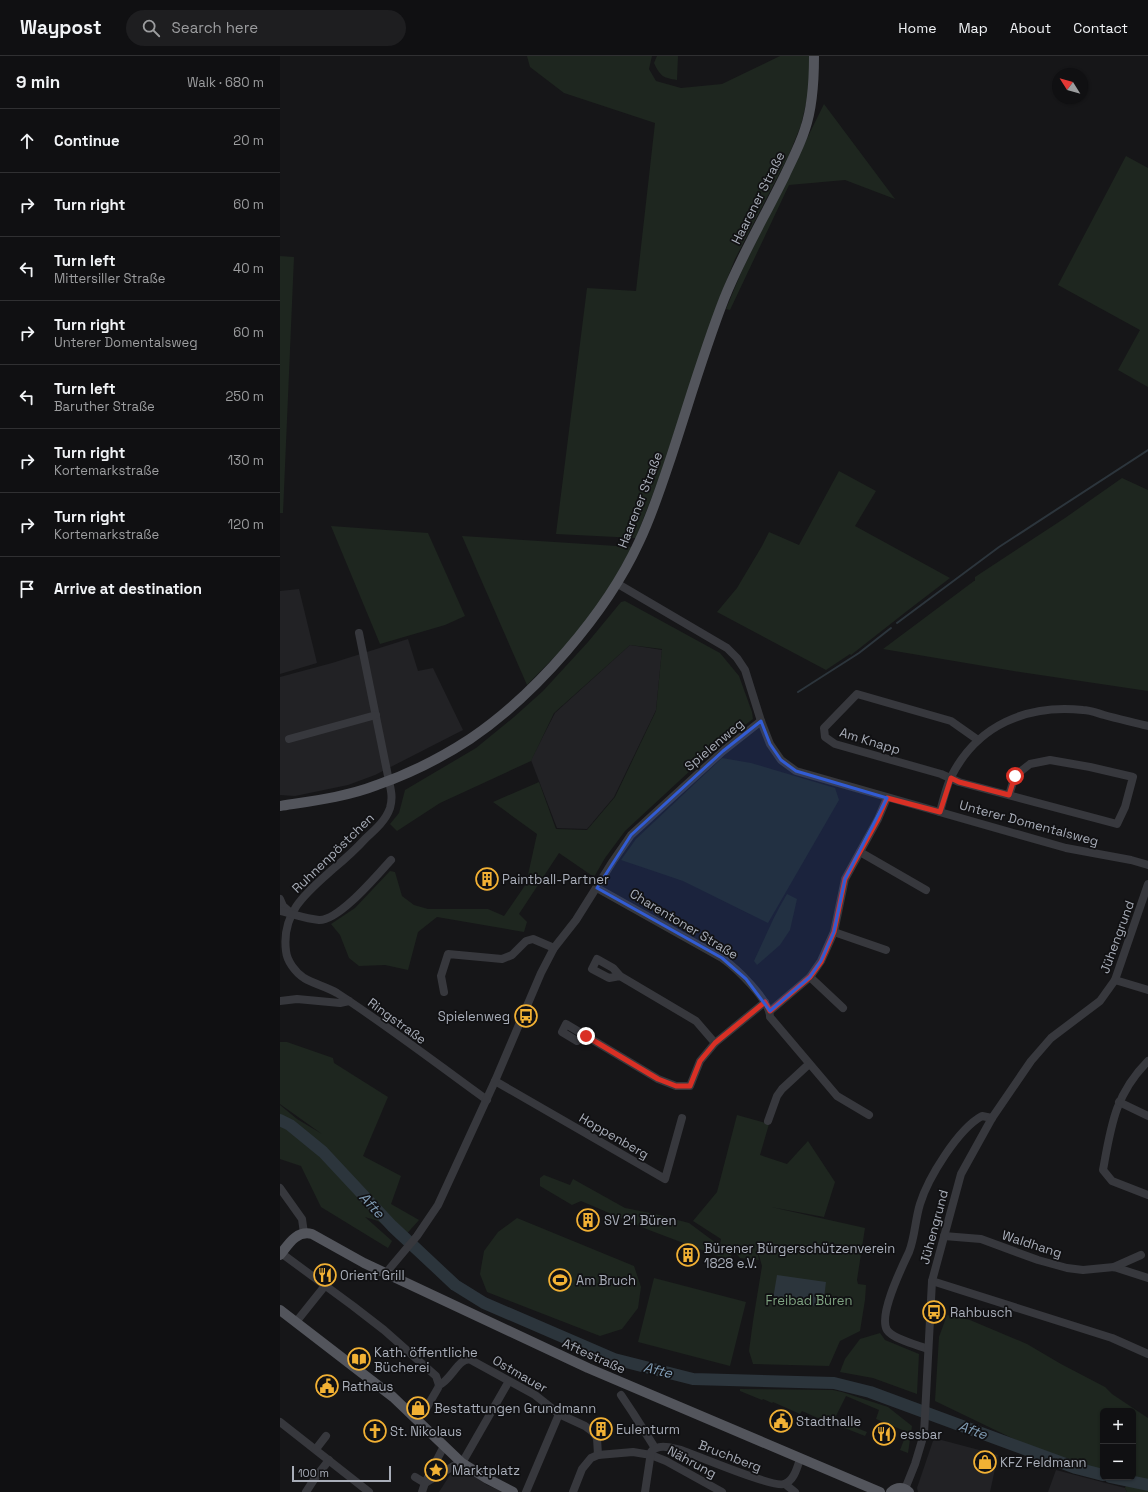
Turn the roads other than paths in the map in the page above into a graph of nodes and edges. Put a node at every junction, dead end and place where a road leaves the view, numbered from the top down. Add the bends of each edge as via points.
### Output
1 (814, 56) edge
2 (618, 584) junction
3 (359, 633) dead end
4 (376, 715) junction
5 (761, 721) junction
6 (1148, 726) edge
7 (289, 739) dead end
8 (978, 740) junction
9 (951, 778) junction
10 (389, 781) junction
11 (1009, 795) junction
12 (887, 798) junction
13 (280, 806) edge
14 (940, 812) junction
15 (860, 852) junction
16 (391, 860) dead end
17 (1148, 865) edge
18 (1148, 884) edge
19 (597, 888) junction
20 (926, 890) dead end
21 (280, 899) edge
22 (280, 911) edge
23 (291, 913) junction
24 (834, 932) junction
25 (554, 948) junction
26 (886, 950) dead end
27 (620, 976) dead end
28 (810, 977) junction
29 (1115, 980) junction
30 (1148, 990) edge
31 (444, 992) dead end
32 (280, 1001) edge
33 (349, 1001) junction
34 (765, 1002) junction
35 (843, 1008) dead end
36 (770, 1011) junction
37 (586, 1036) dead end
38 (715, 1043) junction
39 (1148, 1061) edge
40 (809, 1064) junction
41 (495, 1082) junction
42 (487, 1100) junction
43 (1119, 1102) junction
44 (870, 1115) dead end
45 (1148, 1116) edge
46 (682, 1118) dead end
47 (992, 1118) junction
48 (768, 1121) dead end
49 (280, 1188) edge
50 (1148, 1189) edge
51 (1139, 1191) junction
52 (1148, 1195) edge
53 (304, 1233) junction
54 (944, 1236) junction
55 (281, 1254) edge
56 (1142, 1255) dead end
57 (1114, 1266) junction
58 (387, 1274) junction
59 (1148, 1278) edge
60 (932, 1281) junction
61 (327, 1283) junction
62 (280, 1310) edge
63 (296, 1322) junction
64 (928, 1350) junction
65 (1148, 1354) edge
66 (509, 1381) junction
67 (439, 1385) junction
68 (621, 1395) dead end
69 (559, 1414) junction
70 (417, 1419) junction
71 (280, 1423) edge
72 (326, 1436) dead end
73 (444, 1446) junction
74 (316, 1449) junction
75 (653, 1452) junction
76 (598, 1455) junction
77 (800, 1459) junction
78 (329, 1460) junction
79 (462, 1462) junction
80 (415, 1477) dead end
81 (424, 1483) junction
82 (786, 1484) junction
83 (907, 1490) edge
84 (306, 1492) edge
85 (369, 1492) edge
86 (422, 1492) edge
87 (512, 1492) edge
88 (526, 1492) edge
89 (573, 1492) edge
90 (645, 1492) edge
91 (722, 1492) edge
92 (795, 1492) edge
93 (880, 1492) edge
94 (891, 1492) edge

1 - 2 main road, Haarener Straße via 813,86 806,128 724,300 653,509
2 - 5 street, Unterer Domentalsweg via 727,648 745,670
2 - 10 main road, Haarener Straße via 578,638 536,684 506,710 458,746
3 - 4 street, Ruhnenpöstchen
4 - 7 street
4 - 10 street, Ruhnenpöstchen
5 - 12 street, Unterer Domentalsweg via 770,744 781,760 796,771
5 - 19 street, Spielenweg via 722,751 631,835
6 - 8 street via 1085,710 1064,708 1010,718
8 - 9 street
8 - 9 street, Am Knapp via 951,721 857,694 824,728 825,737 835,744
9 - 11 street
9 - 14 street
10 - 13 main road, Haarener Straße via 346,794
10 - 23 street, Ruhnenpöstchen via 392,797 386,817 349,855 309,889
11 - 11 street via 1117,824 1133,777 1050,760 1030,764 1015,776
12 - 14 street, Unterer Domentalsweg
12 - 15 street
14 - 17 street, Unterer Domentalsweg via 1066,848
15 - 20 street
15 - 24 street via 845,879
16 - 23 street, Ruhnenpöstchen via 349,904 328,919 319,920
18 - 29 street, Jühengrund
19 - 25 street, Spielenweg
19 - 34 street, Charentoner Straße via 722,958 735,968
21 - 23 street
22 - 23 street
23 - 33 street via 285,941 290,964 304,978
24 - 26 street
24 - 28 street via 821,962
25 - 31 street via 533,939 526,941 512,955 502,959 448,954 441,976
25 - 41 street, Spielenweg
27 - 38 street via 696,1021
28 - 35 street
28 - 36 street
29 - 30 street
29 - 47 street, Jühengrund via 1100,1001 1051,1038 1030,1061
32 - 33 street, Ringstraße
33 - 42 street, Ringstraße
34 - 36 street, Charentoner Straße
34 - 38 street
36 - 40 street, Charentoner Straße via 770,1016
37 - 38 street via 658,1079 676,1086 690,1086 700,1061
39 - 43 street via 1138,1070
40 - 44 street, Charentoner Straße via 836,1096
40 - 48 street via 782,1089
41 - 42 street, Spielenweg
41 - 46 street, Hoppenberg via 665,1179
42 - 58 street, Spielenweg via 438,1205
43 - 45 street
43 - 51 street via 1111,1125 1102,1170 1112,1181
47 - 54 street, Jühengrund via 960,1174
47 - 64 street, Jühengrund via 982,1116 966,1128 932,1178 920,1204 909,1250 892,1289 885,1318 886,1329 894,1336
49 - 53 street via 302,1219
50 - 51 street
51 - 52 street
53 - 55 main road via 296,1236
53 - 58 main road, Aftestraße via 312,1234
54 - 57 street, Waldhang via 981,1239 1067,1268 1083,1270
54 - 60 street, Jühengrund
55 - 61 street
56 - 57 street, Waldhang
57 - 59 street, Waldhang
58 - 77 main road, Aftestraße via 588,1368
60 - 64 street, Jühengrund
60 - 65 street via 1112,1338
61 - 63 street
61 - 67 street via 422,1363 436,1376
62 - 63 main road
63 - 70 main road via 372,1380
64 - 83 street, Jühengrund via 924,1434
66 - 67 street, Ostmauer via 468,1359
66 - 69 street, Ostmauer via 535,1395
66 - 79 street
67 - 70 street
68 - 75 street
69 - 76 street, Ostmauer via 593,1432 598,1441
69 - 88 street
70 - 73 main road
71 - 74 street
72 - 74 street
73 - 79 main road
73 - 81 street
74 - 78 street
75 - 76 street, Bruchberg
75 - 82 street, Bruchberg via 664,1447 681,1450 762,1481
75 - 90 street
75 - 91 street, Nährung
76 - 89 street via 585,1465
77 - 82 street via 793,1476
77 - 93 main road, Aftestraße
78 - 84 street
78 - 85 street
79 - 81 street
79 - 87 main road
80 - 81 street
81 - 86 street
82 - 92 street
83 - 94 main road via 898,1488

